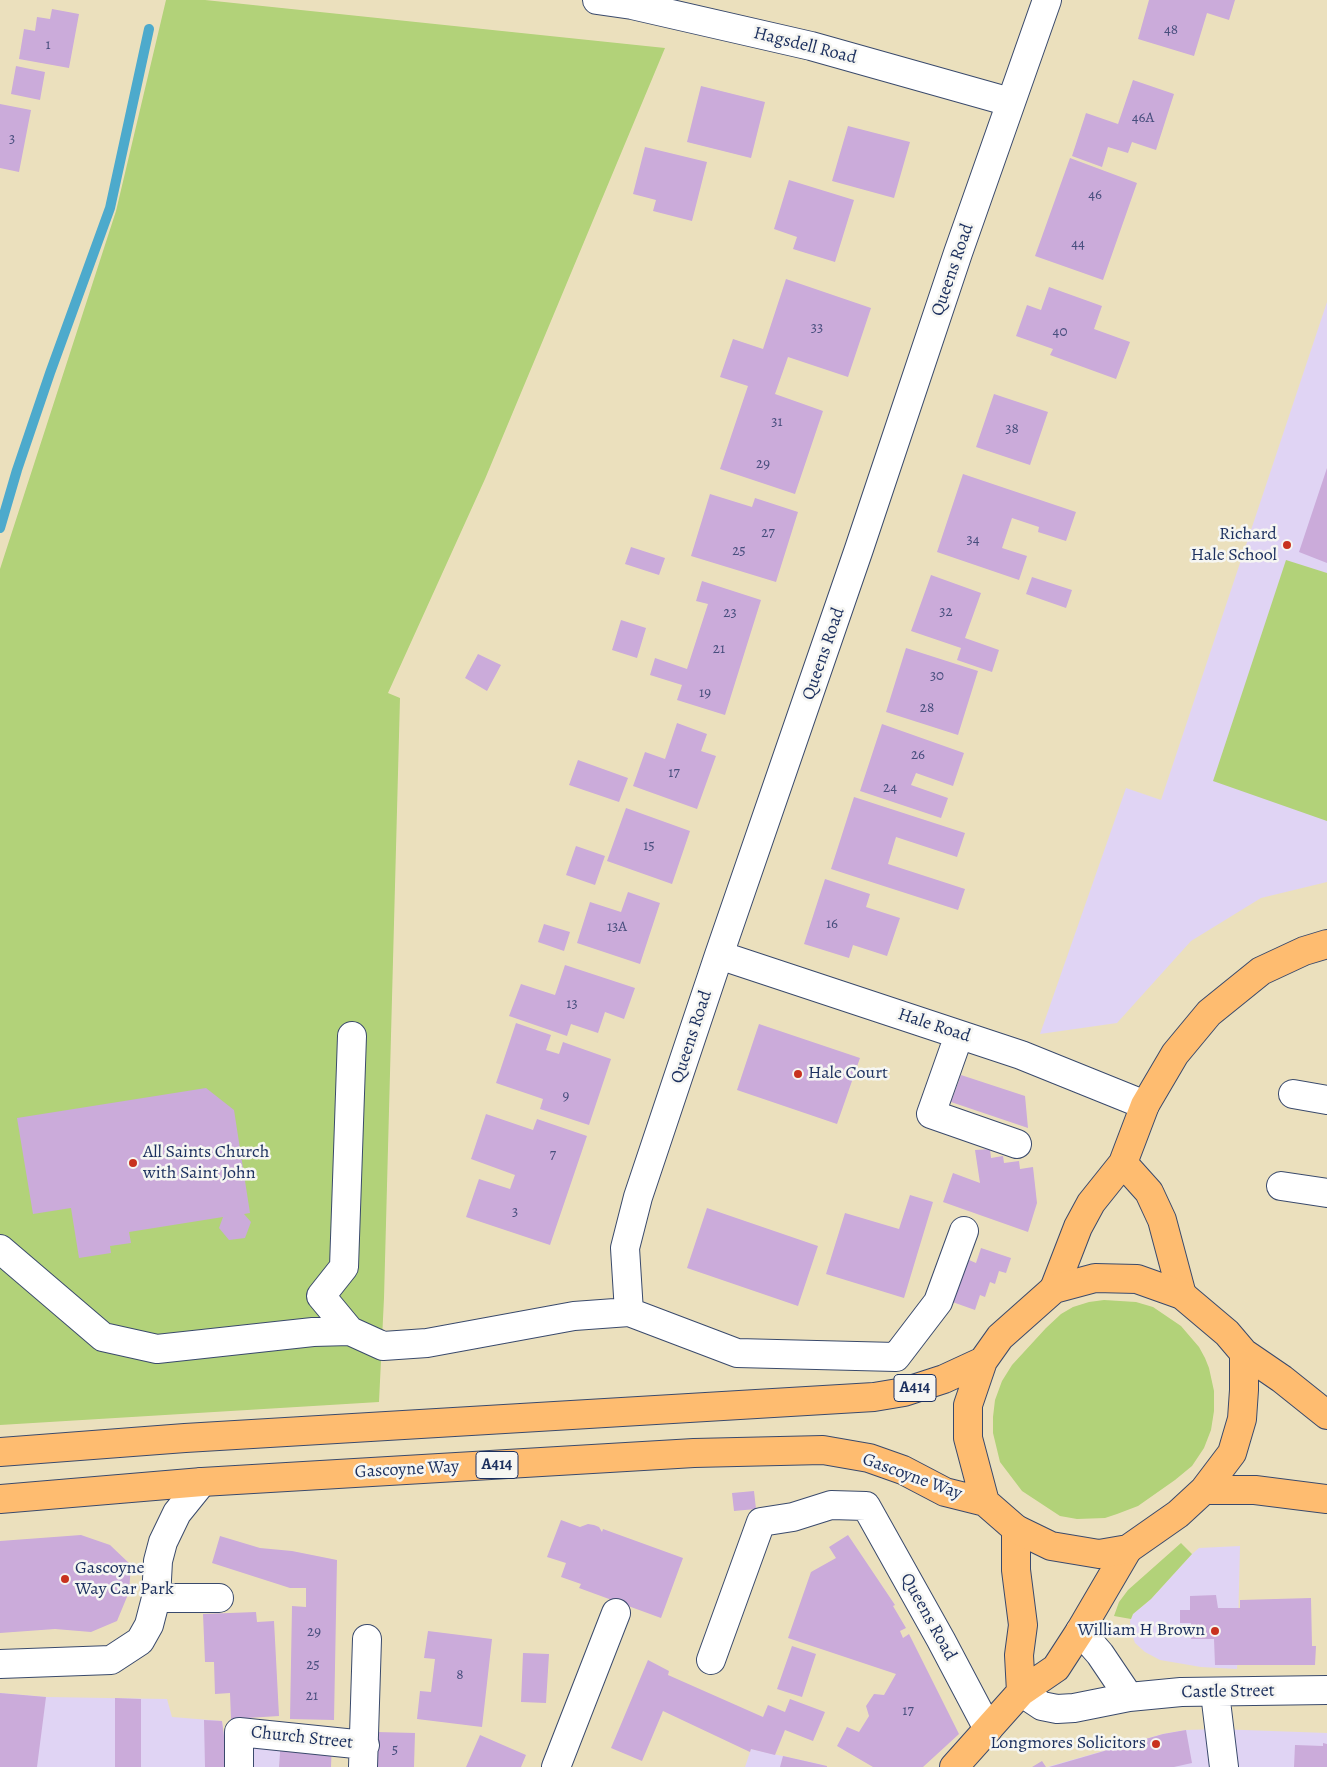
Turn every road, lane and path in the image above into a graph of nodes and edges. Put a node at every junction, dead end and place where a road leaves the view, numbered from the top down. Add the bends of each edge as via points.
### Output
1 (597, 0) edge
2 (1046, 0) edge
3 (1010, 102) junction
4 (1327, 944) edge
5 (720, 955) junction
6 (959, 1035) junction
7 (352, 1036) dead end
8 (1293, 1094) dead end
9 (1327, 1100) edge
10 (1146, 1105) junction
11 (1017, 1144) dead end
12 (1124, 1163) junction
13 (1282, 1186) dead end
14 (1327, 1193) edge
15 (964, 1231) dead end
16 (0, 1249) edge
17 (1054, 1289) junction
18 (1182, 1295) junction
19 (629, 1312) junction
20 (350, 1331) junction
21 (1244, 1353) junction
22 (983, 1360) junction
23 (1327, 1415) edge
24 (0, 1452) edge
25 (202, 1482) junction
26 (1204, 1490) junction
27 (0, 1499) edge
28 (1327, 1499) edge
29 (985, 1502) junction
30 (1016, 1530) junction
31 (1128, 1549) junction
32 (156, 1598) junction
33 (219, 1598) dead end
34 (616, 1613) dead end
35 (1080, 1631) junction
36 (367, 1639) dead end
37 (711, 1660) dead end
38 (0, 1664) edge
39 (1327, 1690) edge
40 (1021, 1692) junction
41 (1215, 1693) junction
42 (1129, 1697) junction
43 (988, 1729) junction
44 (364, 1756) edge
45 (239, 1767) edge
46 (556, 1767) edge
47 (954, 1767) edge
48 (1224, 1767) edge

1 - 3 street, Hagsdell Road via 632,4 811,46
2 - 3 street, Queens Road
3 - 5 street, Queens Road
4 - 10 main road via 1261,971 1209,1013 1175,1054
5 - 6 street, Hale Road
5 - 19 street, Queens Road via 638,1197 625,1248
6 - 10 street, Hale Road via 1021,1055
6 - 11 street via 931,1114
7 - 20 street via 344,1267 320,1296
8 - 9 street
10 - 12 main road
12 - 17 main road via 1091,1202
12 - 18 main road via 1149,1192 1162,1220
13 - 14 street
15 - 19 street via 938,1302 896,1357 737,1353
16 - 20 street via 103,1337 157,1349
17 - 18 main road via 1095,1278 1136,1280
17 - 22 main road via 1000,1337
18 - 21 main road via 1227,1333
19 - 20 street via 574,1316 427,1343 382,1346
21 - 23 main road
21 - 26 main road via 1242,1420 1232,1452
22 - 24 main road, A414 via 944,1379 904,1392 874,1397
22 - 29 main road via 968,1405 968,1438
25 - 27 main road, Gascoyne Way / A414
25 - 29 main road, Gascoyne Way / A414 via 694,1453 823,1450 869,1458 903,1470 945,1492
25 - 32 street via 177,1514 163,1542 158,1561
26 - 28 main road via 1255,1490
26 - 31 main road via 1178,1514
29 - 30 main road
30 - 31 main road via 1051,1546 1099,1554
30 - 40 main road via 1016,1570 1023,1624 1019,1655
31 - 35 main road
32 - 33 street
32 - 38 street via 149,1625 140,1641 111,1660
34 - 46 street
35 - 40 main road via 1056,1668
35 - 42 street
36 - 44 street, Church Street
37 - 43 street, Queens Road via 761,1522 831,1505 866,1506
39 - 41 street, Castle Street
40 - 42 street, Castle Street via 1042,1706 1057,1709
40 - 43 main road
41 - 42 street, Castle Street via 1181,1692
41 - 48 street
43 - 47 main road
44 - 45 street, Church Street via 239,1732

